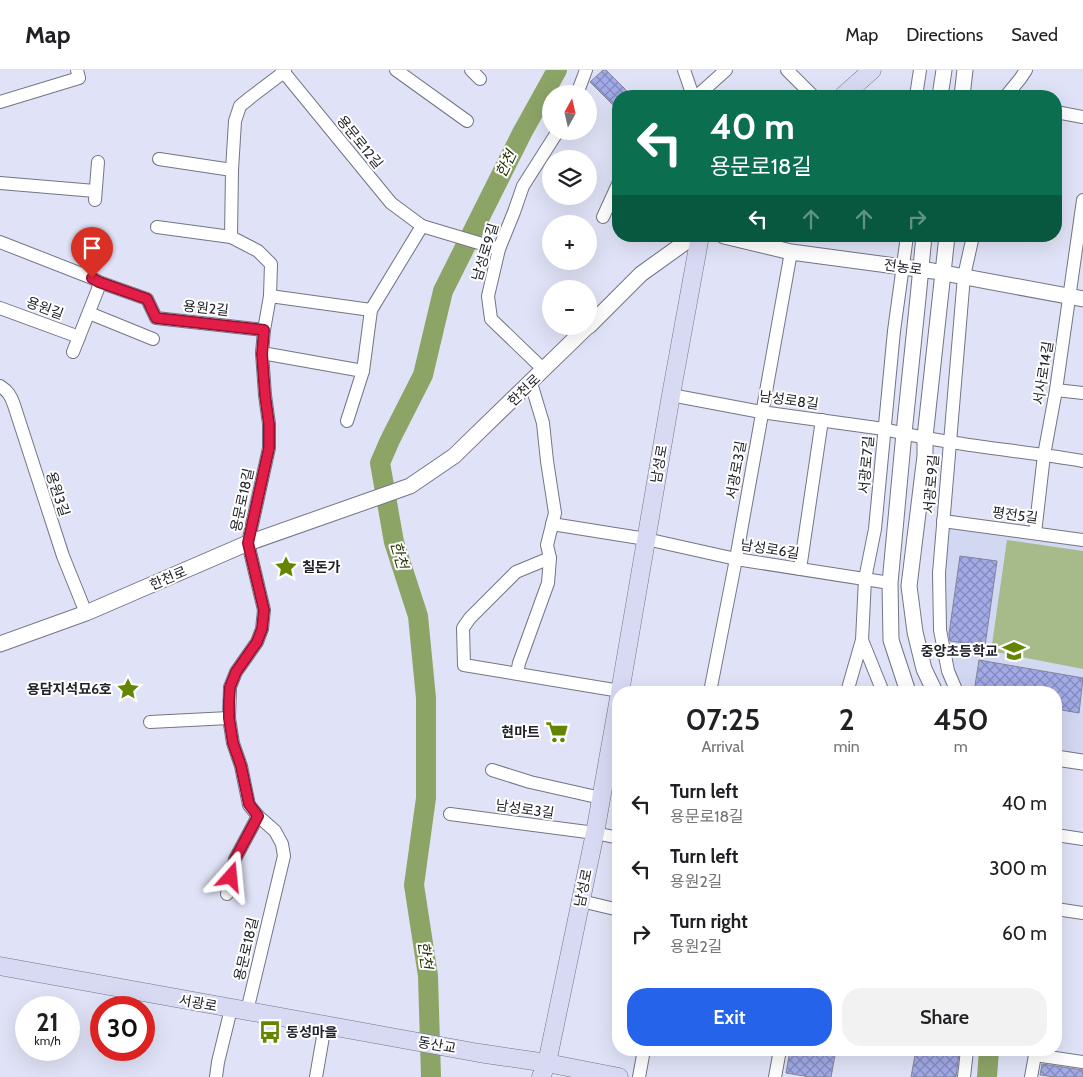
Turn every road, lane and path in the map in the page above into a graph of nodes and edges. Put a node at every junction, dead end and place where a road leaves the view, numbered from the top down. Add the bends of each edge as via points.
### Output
1 (77, 70) edge
2 (396, 70) edge
3 (586, 70) edge
4 (684, 70) edge
5 (726, 70) edge
6 (787, 70) edge
7 (872, 70) edge
8 (920, 70) edge
9 (944, 70) edge
10 (965, 70) edge
11 (1026, 70) edge
12 (284, 71) edge
13 (580, 85) edge
14 (692, 90) edge
15 (702, 90) edge
16 (807, 90) edge
17 (850, 90) edge
18 (917, 90) edge
19 (941, 90) edge
20 (963, 90) edge
21 (1011, 90) edge
22 (0, 102) edge
23 (1062, 113) edge
24 (1083, 117) edge
25 (467, 121) dead end
26 (552, 140) edge
27 (159, 159) dead end
28 (98, 162) dead end
29 (232, 170) junction
30 (0, 183) edge
31 (612, 197) edge
32 (1083, 207) edge
33 (603, 217) dead end
34 (422, 226) junction
35 (157, 227) dead end
36 (231, 237) junction
37 (0, 242) edge
38 (686, 242) edge
39 (699, 242) edge
40 (749, 242) edge
41 (905, 242) edge
42 (923, 242) edge
43 (946, 242) edge
44 (972, 242) edge
45 (499, 248) junction
46 (791, 252) junction
47 (902, 266) junction
48 (921, 269) junction
49 (943, 272) junction
50 (964, 276) junction
51 (99, 282) junction
52 (270, 296) junction
53 (1076, 298) edge
54 (0, 308) edge
55 (370, 310) junction
56 (89, 313) junction
57 (597, 317) edge
58 (264, 330) junction
59 (579, 335) edge
60 (79, 337) junction
61 (152, 339) dead end
62 (73, 352) dead end
63 (262, 354) junction
64 (544, 370) junction
65 (363, 371) junction
66 (530, 383) junction
67 (0, 386) edge
68 (1056, 390) junction
69 (1083, 394) edge
70 (671, 395) junction
71 (761, 412) junction
72 (822, 420) junction
73 (347, 421) dead end
74 (884, 429) junction
75 (904, 434) junction
76 (926, 437) junction
77 (950, 442) junction
78 (1044, 454) junction
79 (1083, 461) edge
80 (943, 521) junction
81 (552, 524) junction
82 (1034, 533) junction
83 (646, 539) junction
84 (1083, 540) edge
85 (248, 543) junction
86 (550, 558) junction
87 (736, 559) junction
88 (800, 569) junction
89 (865, 579) junction
90 (890, 583) junction
91 (86, 613) junction
92 (862, 640) junction
93 (0, 644) edge
94 (517, 673) junction
95 (622, 686) edge
96 (711, 686) edge
97 (849, 686) edge
98 (881, 686) edge
99 (906, 686) edge
100 (931, 686) edge
101 (954, 686) edge
102 (612, 692) edge
103 (229, 718) junction
104 (150, 722) dead end
105 (612, 741) edge
106 (1062, 759) edge
107 (1083, 762) edge
108 (492, 770) dead end
109 (601, 798) junction
110 (450, 814) dead end
111 (258, 816) junction
112 (595, 833) junction
113 (1062, 836) edge
114 (612, 837) edge
115 (1083, 839) edge
116 (227, 894) dead end
117 (581, 901) junction
118 (612, 908) edge
119 (1062, 910) edge
120 (1083, 913) edge
121 (0, 966) edge
122 (239, 1010) junction
123 (325, 1025) junction
124 (395, 1038) joint
125 (643, 1056) edge
126 (779, 1056) edge
127 (966, 1056) edge
128 (1034, 1056) edge
129 (1054, 1056) edge
130 (1083, 1062) edge
131 (544, 1070) edge
132 (216, 1077) edge
133 (316, 1077) edge
134 (620, 1077) edge
135 (639, 1077) edge
136 (775, 1077) edge
137 (964, 1077) edge
138 (1031, 1077) edge

1 - 22 street via 79,78
2 - 25 street
3 - 13 street
4 - 14 street
5 - 15 street
6 - 16 street
7 - 17 main road
8 - 18 street
9 - 19 street
10 - 20 street
11 - 21 street
12 - 29 street via 240,106 235,121
12 - 34 street, 용문로12길 via 391,203
23 - 24 street
26 - 45 street, 남성로9길 via 523,186
27 - 29 street
28 - 30 street via 95,196
29 - 36 street
31 - 33 street
32 - 53 street, 서사로14길
34 - 45 street
34 - 55 street
35 - 36 street
36 - 52 street, 용문로18길 via 258,251 271,264
37 - 51 street, 용원2길
38 - 57 street, 한천로 via 641,274
39 - 70 main road, 남성로
40 - 46 street, 전농로
41 - 47 street, 서광로7길
42 - 48 street
43 - 49 street
44 - 50 street, 서광로9길
45 - 64 street, 남성로9길 via 488,296 491,319
46 - 47 street, 전농로
46 - 71 street, 서광로3길
47 - 48 street, 전농로
47 - 74 street, 서광로7길
48 - 49 street, 전농로
48 - 75 street
49 - 50 street, 전농로
49 - 76 street
50 - 53 street, 전농로
50 - 77 street, 서광로9길
51 - 56 street
51 - 58 street, 용원2길 via 147,299 156,318
52 - 55 street
52 - 58 street, 용문로18길
53 - 68 street, 서사로14길
54 - 60 street, 용원길
55 - 65 street
56 - 60 street
56 - 61 street
58 - 63 street, 용문로18길
59 - 64 street, 한천로
60 - 62 street
63 - 65 street
63 - 85 street, 용문로18길 via 269,448
64 - 66 street, 한천로
65 - 73 street
66 - 81 street via 543,423 555,513
66 - 85 street, 한천로 via 454,456 410,486
67 - 91 street, 용원3길 via 14,405 62,556
68 - 69 street
68 - 78 street, 서사로14길
70 - 71 street, 남성로8길
70 - 83 main road, 남성로
71 - 72 street, 남성로8길
71 - 87 street, 서광로3길
72 - 74 street, 남성로8길
72 - 88 street
74 - 75 street, 남성로8길
74 - 89 street, 서광로7길 via 876,530
75 - 76 street
75 - 90 street
76 - 77 street
76 - 100 street via 909,586 915,632
77 - 78 street
77 - 80 street, 서광로9길
78 - 79 street
78 - 82 street, 서사로14길
80 - 82 street, 평전5길
80 - 101 street, 서광로9길 via 939,573 940,630
81 - 83 street, 남성로6길
81 - 86 street via 547,545
82 - 84 street, 평전5길
83 - 87 street, 남성로6길
83 - 95 main road, 남성로
85 - 91 street, 한천로
85 - 103 street, 용문로18길 via 264,610 263,620 257,642 236,672 230,687
86 - 94 street via 548,583
86 - 94 street via 516,572 463,628 464,665
87 - 88 street, 남성로6길
87 - 96 street, 서광로3길
88 - 89 street, 남성로6길
89 - 90 street, 남성로6길
89 - 92 street, 서광로7길
90 - 99 street via 891,640
91 - 93 street, 한천로
92 - 97 street
92 - 98 street, 서광로7길
94 - 102 street
103 - 104 street
103 - 111 street, 용문로18길 via 249,804
105 - 109 main road, 남성로
106 - 107 street
108 - 109 street
109 - 112 main road, 남성로
110 - 112 street, 남성로3길
111 - 116 street via 235,859
111 - 122 street, 용문로18길 via 275,831 284,856
112 - 114 street, 남성로3길
112 - 117 main road, 남성로
113 - 115 street
117 - 118 street
117 - 131 main road, 남성로
119 - 120 street
121 - 122 main road, 서광로
122 - 123 main road, 서광로
122 - 132 street, 용문로18길 via 218,1062
123 - 124 main road, 서광로
123 - 133 street
124 - 131 main road, 동산교 via 478,1053
125 - 135 street
126 - 136 street
127 - 137 street
128 - 138 street
129 - 130 street
131 - 134 main road

